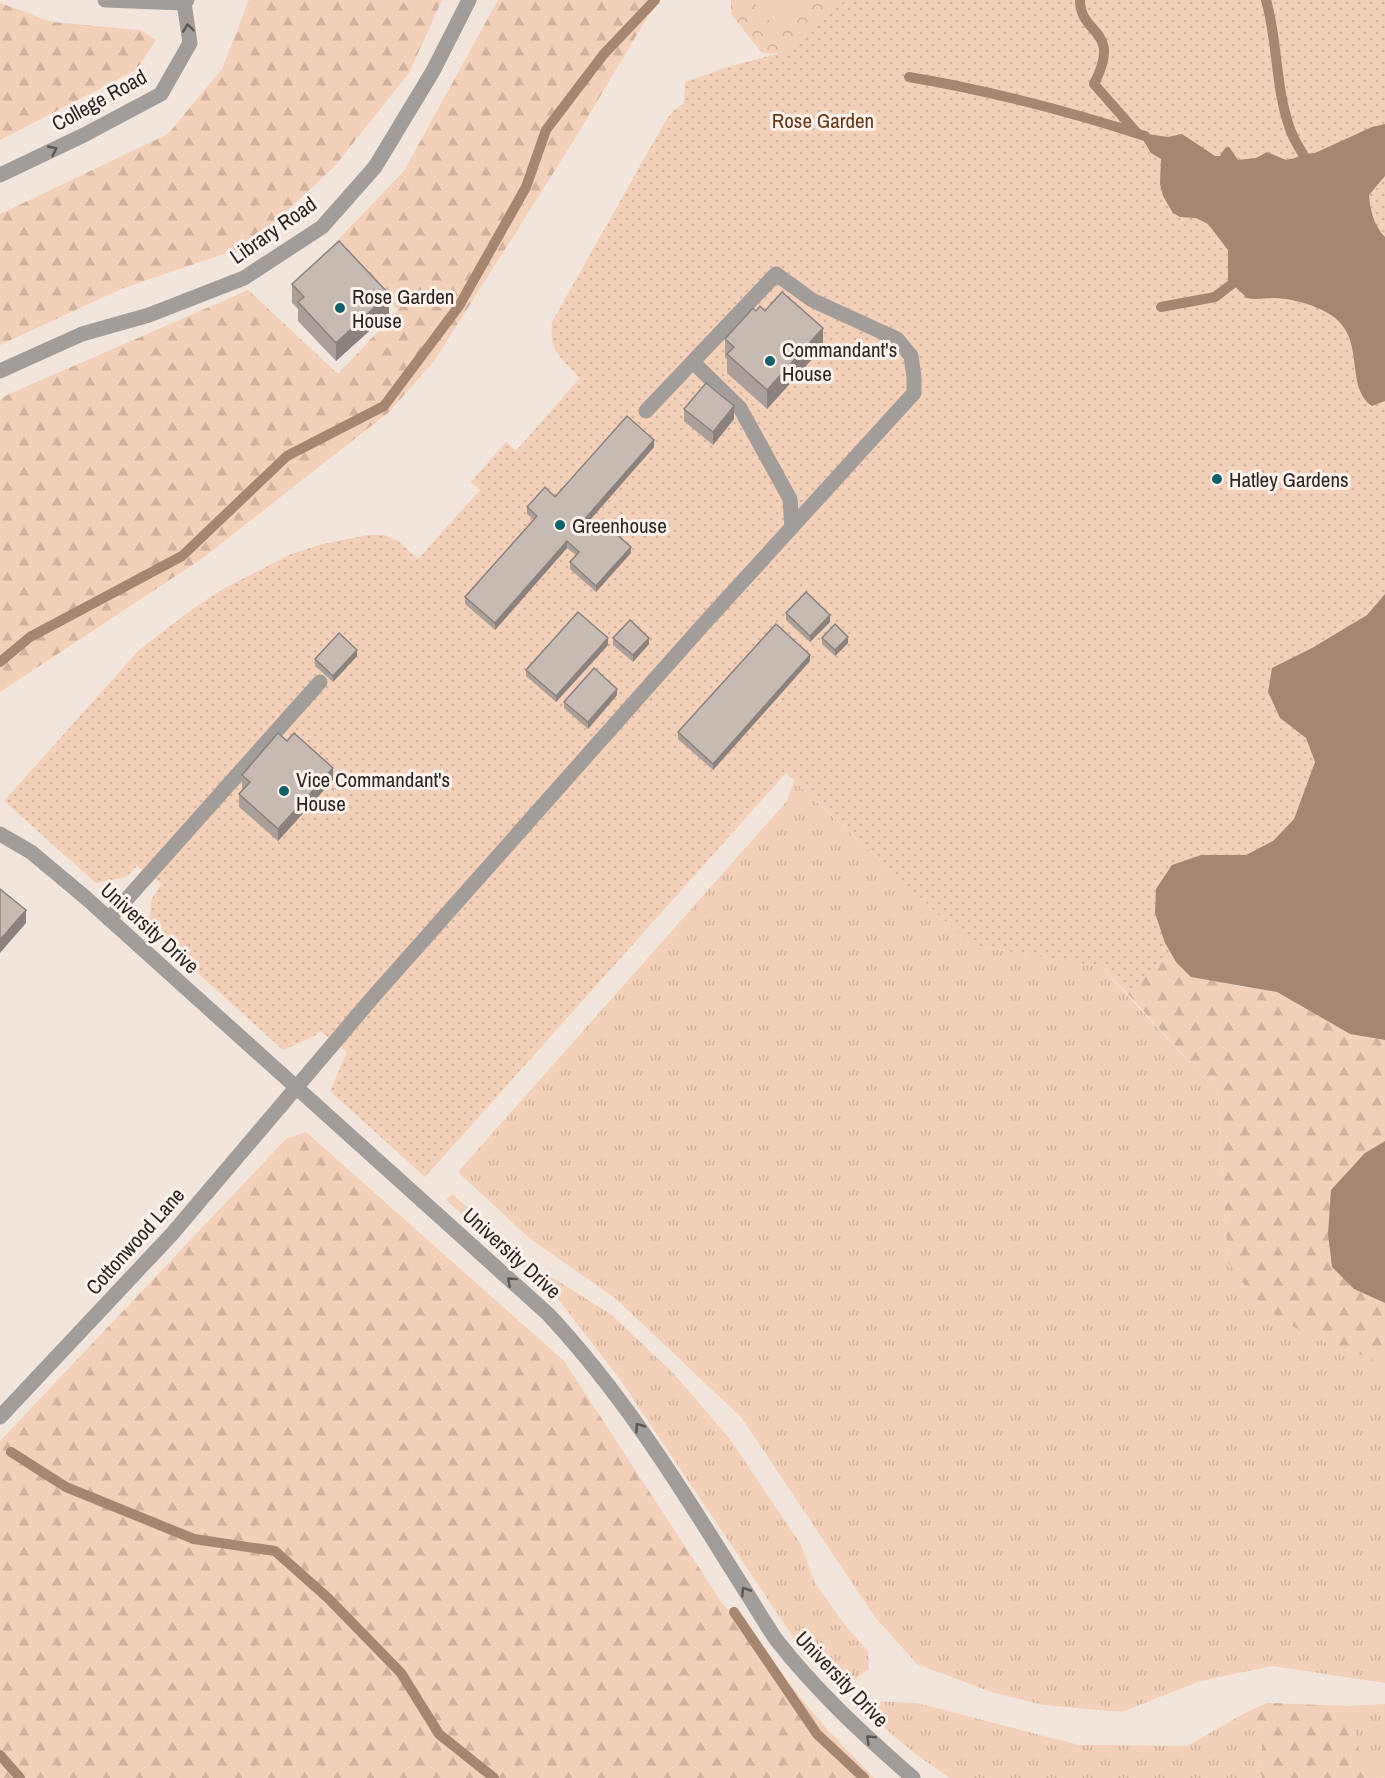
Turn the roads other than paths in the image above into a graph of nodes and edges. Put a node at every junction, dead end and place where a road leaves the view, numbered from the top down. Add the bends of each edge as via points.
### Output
1 (105, 0) edge
2 (469, 0) edge
3 (186, 2) edge
4 (0, 175) edge
5 (693, 362) junction
6 (0, 372) edge
7 (646, 411) dead end
8 (792, 526) junction
9 (321, 682) dead end
10 (0, 834) edge
11 (109, 919) junction
12 (297, 1089) junction
13 (0, 1417) edge
14 (914, 1778) edge

1 - 3 street
2 - 6 street, Library Road via 433,71 375,167 322,227 244,278 149,315 82,334
4 -> 3 street, College Road via 161,94 190,43
5 - 7 street
5 - 8 street via 740,408 790,499
5 - 8 street, Cottonwood Lane via 776,274 812,300 897,339 911,356 914,393
8 - 12 street, Cottonwood Lane via 342,1033
9 - 11 street
10 - 11 street, University Drive via 31,852
11 - 12 street, University Drive
12 - 13 street, Cottonwood Lane via 172,1234
14 -> 12 street, University Drive via 831,1702 775,1638 645,1437 582,1351 548,1314

